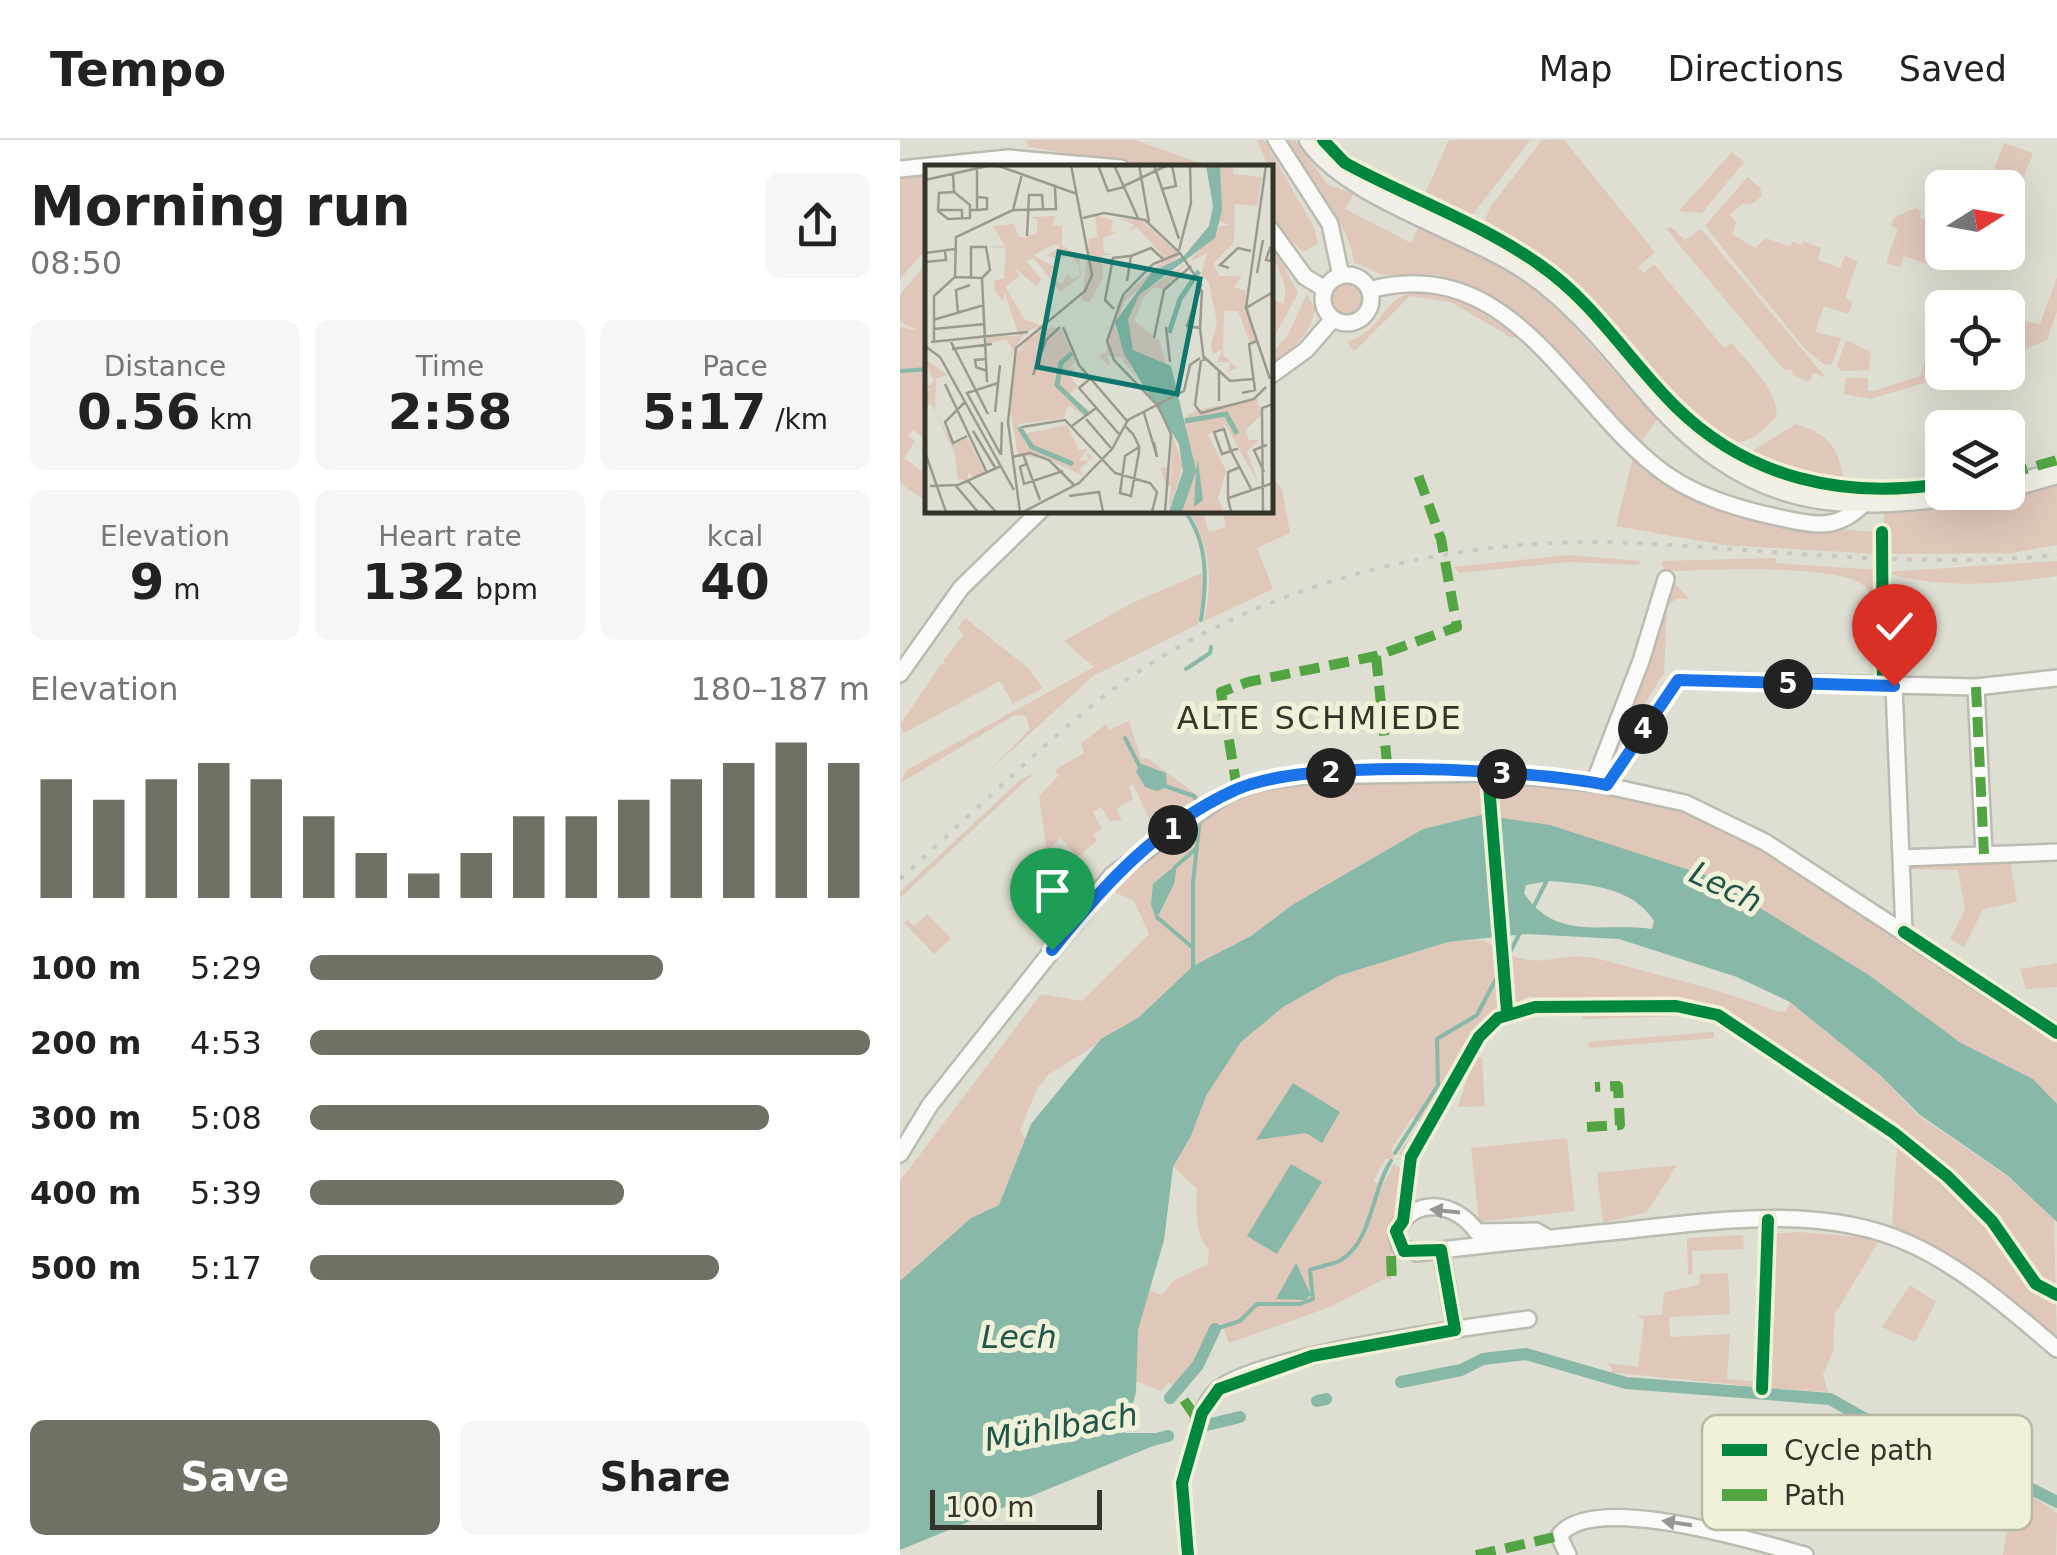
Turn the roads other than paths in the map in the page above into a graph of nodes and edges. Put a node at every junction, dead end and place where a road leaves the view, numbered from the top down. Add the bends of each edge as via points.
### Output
1 (1276, 140) edge
2 (1310, 140) edge
3 (932, 165) edge
4 (1087, 165) edge
5 (925, 166) edge
6 (900, 168) edge
7 (1272, 232) edge
8 (1341, 276) junction
9 (1325, 289) junction
10 (1369, 290) junction
11 (1332, 319) junction
12 (1272, 375) edge
13 (2057, 473) edge
14 (2025, 482) edge
15 (1925, 497) edge
16 (1864, 504) junction
17 (1038, 512) edge
18 (1666, 579) dead end
19 (900, 674) edge
20 (2057, 678) edge
21 (1894, 686) junction
22 (1976, 687) junction
23 (1601, 784) junction
24 (2057, 852) edge
25 (1984, 854) junction
26 (1902, 858) junction
27 (1904, 932) junction
28 (2057, 1033) edge
29 (900, 1154) edge
30 (1548, 1238) junction
31 (1441, 1250) junction
32 (1528, 1319) dead end
33 (1462, 1329) junction
34 (2057, 1349) edge
35 (1199, 1422) dead end
36 (1702, 1526) edge
37 (1733, 1530) edge
38 (1568, 1555) edge
39 (1805, 1555) edge

1 - 8 street via 1330,224
2 - 16 main road via 1348,177 1469,235 1546,283 1668,413 1726,462 1809,499
3 - 4 street via 1008,158
5 - 6 street
7 - 9 street via 1305,278
8 - 9 street
8 - 10 street via 1358,278
9 - 11 street via 1323,305
10 - 11 street via 1361,318
10 - 16 street via 1432,282 1488,305 1562,367 1656,467 1686,487 1769,516 1820,524 1848,520
11 - 12 street via 1306,350
13 - 14 main road
15 - 16 main road
17 - 19 street via 961,588
18 - 23 street
20 - 22 street
21 - 22 street
21 - 23 street via 1678,680
21 - 26 street
22 - 25 street
23 - 27 street via 1685,803 1756,838
23 - 29 street via 1449,771 1335,773 1259,782 1201,810 1112,875 930,1105
24 - 25 street
25 - 26 street
26 - 27 street
27 - 28 street
30 - 31 street
30 -> 31 street via 1536,1231 1477,1232 1456,1208 1417,1212 1400,1222 1396,1241 1404,1251
30 - 34 street via 1776,1220 1842,1224 1936,1258
31 - 33 street
32 - 33 street
33 - 35 street via 1312,1356 1234,1381 1213,1396
36 -> 38 street via 1626,1519 1573,1524 1559,1536
39 -> 37 street

